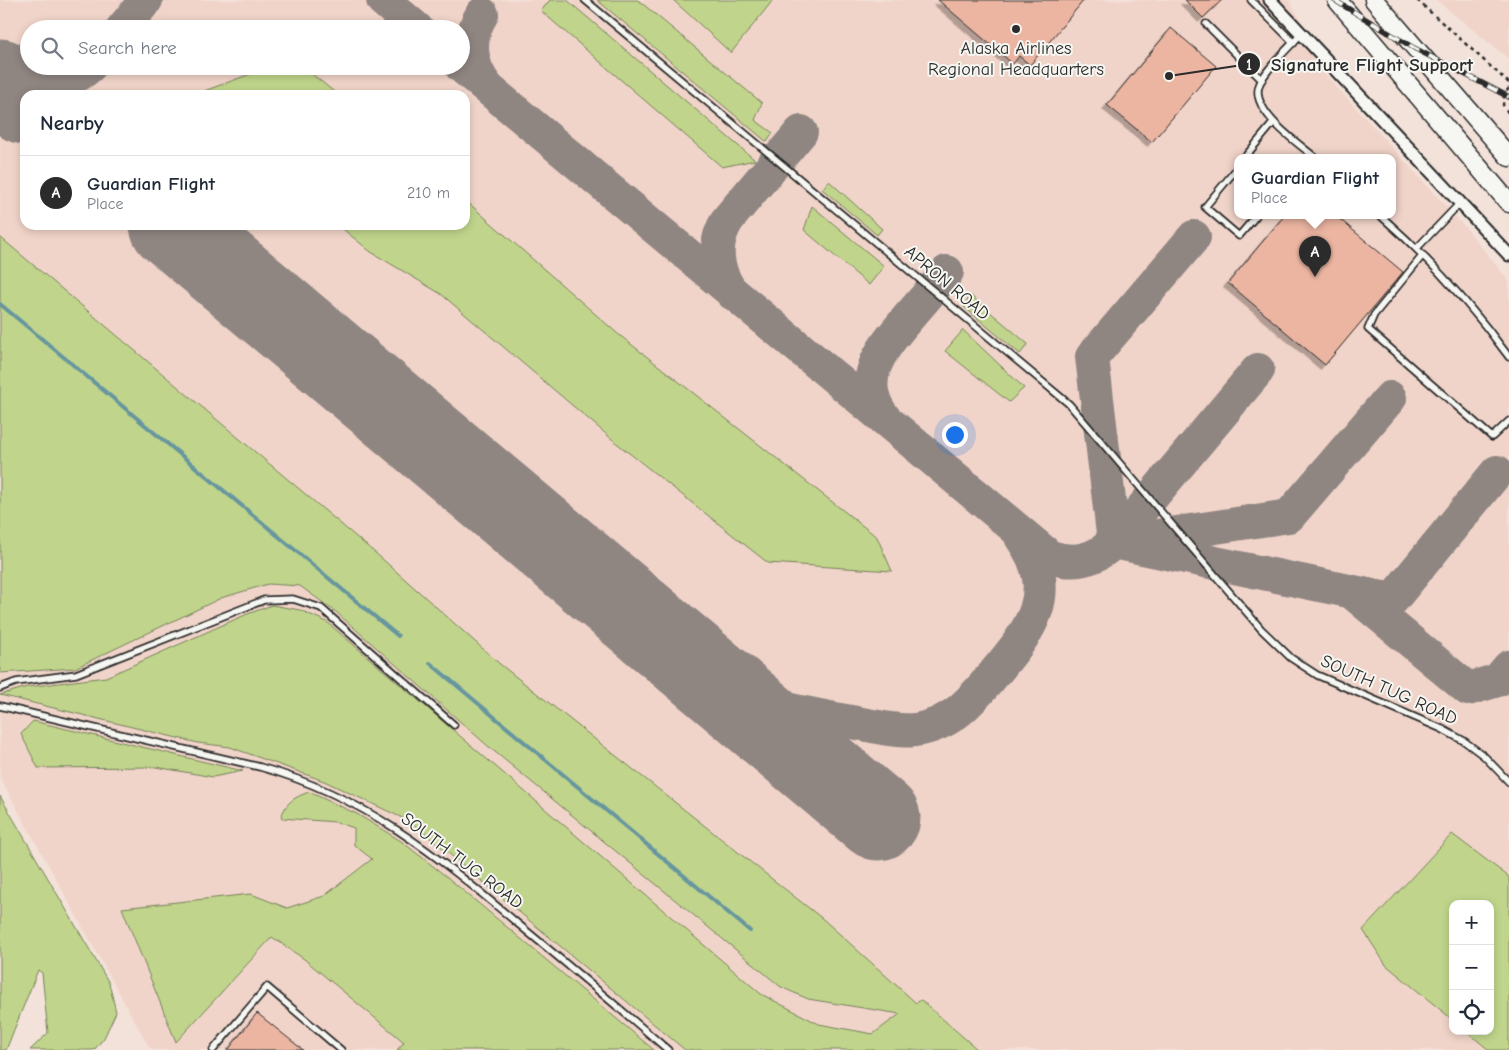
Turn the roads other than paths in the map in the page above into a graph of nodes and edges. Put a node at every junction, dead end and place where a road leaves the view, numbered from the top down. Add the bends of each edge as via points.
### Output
1 (585, 0) edge
2 (1251, 0) edge
3 (1270, 0) edge
4 (1337, 0) edge
5 (1374, 0) edge
6 (1206, 24) dead end
7 (1302, 32) junction
8 (1294, 43) junction
9 (1262, 80) junction
10 (1274, 122) junction
11 (1309, 152) joint
12 (1247, 154) edge
13 (1311, 154) edge
14 (1509, 157) edge
15 (1234, 172) edge
16 (1460, 202) junction
17 (1509, 203) edge
18 (1253, 219) edge
19 (1384, 219) edge
20 (1417, 248) junction
21 (1423, 255) junction
22 (1509, 255) edge
23 (1509, 356) edge
24 (1509, 421) edge
25 (1257, 624) joint
26 (0, 688) edge
27 (0, 706) edge
28 (454, 725) dead end
29 (1509, 782) edge
30 (213, 1050) edge
31 (341, 1050) edge
32 (668, 1050) edge

1 - 25 lane, APRON ROAD via 1069,404
2 - 8 lane
3 - 7 street
4 - 17 main road
5 - 14 main road
6 - 9 lane
7 - 8 lane
7 - 16 street
8 - 9 lane
9 - 10 lane via 1258,90 1260,101
10 - 11 lane
10 - 12 lane
11 - 13 lane
15 - 18 lane via 1205,207 1239,236
16 - 20 lane
16 - 22 street
19 - 20 lane
20 - 21 lane
21 - 23 lane via 1484,322
21 - 24 lane via 1374,315 1368,329 1492,437
25 - 29 lane, SOUTH TUG ROAD via 1305,668 1453,735 1484,756
26 - 28 lane via 16,682 76,674 264,600 293,599 321,608
27 - 32 lane, SOUTH TUG ROAD via 283,774 332,794 419,843
30 - 31 lane via 267,987

